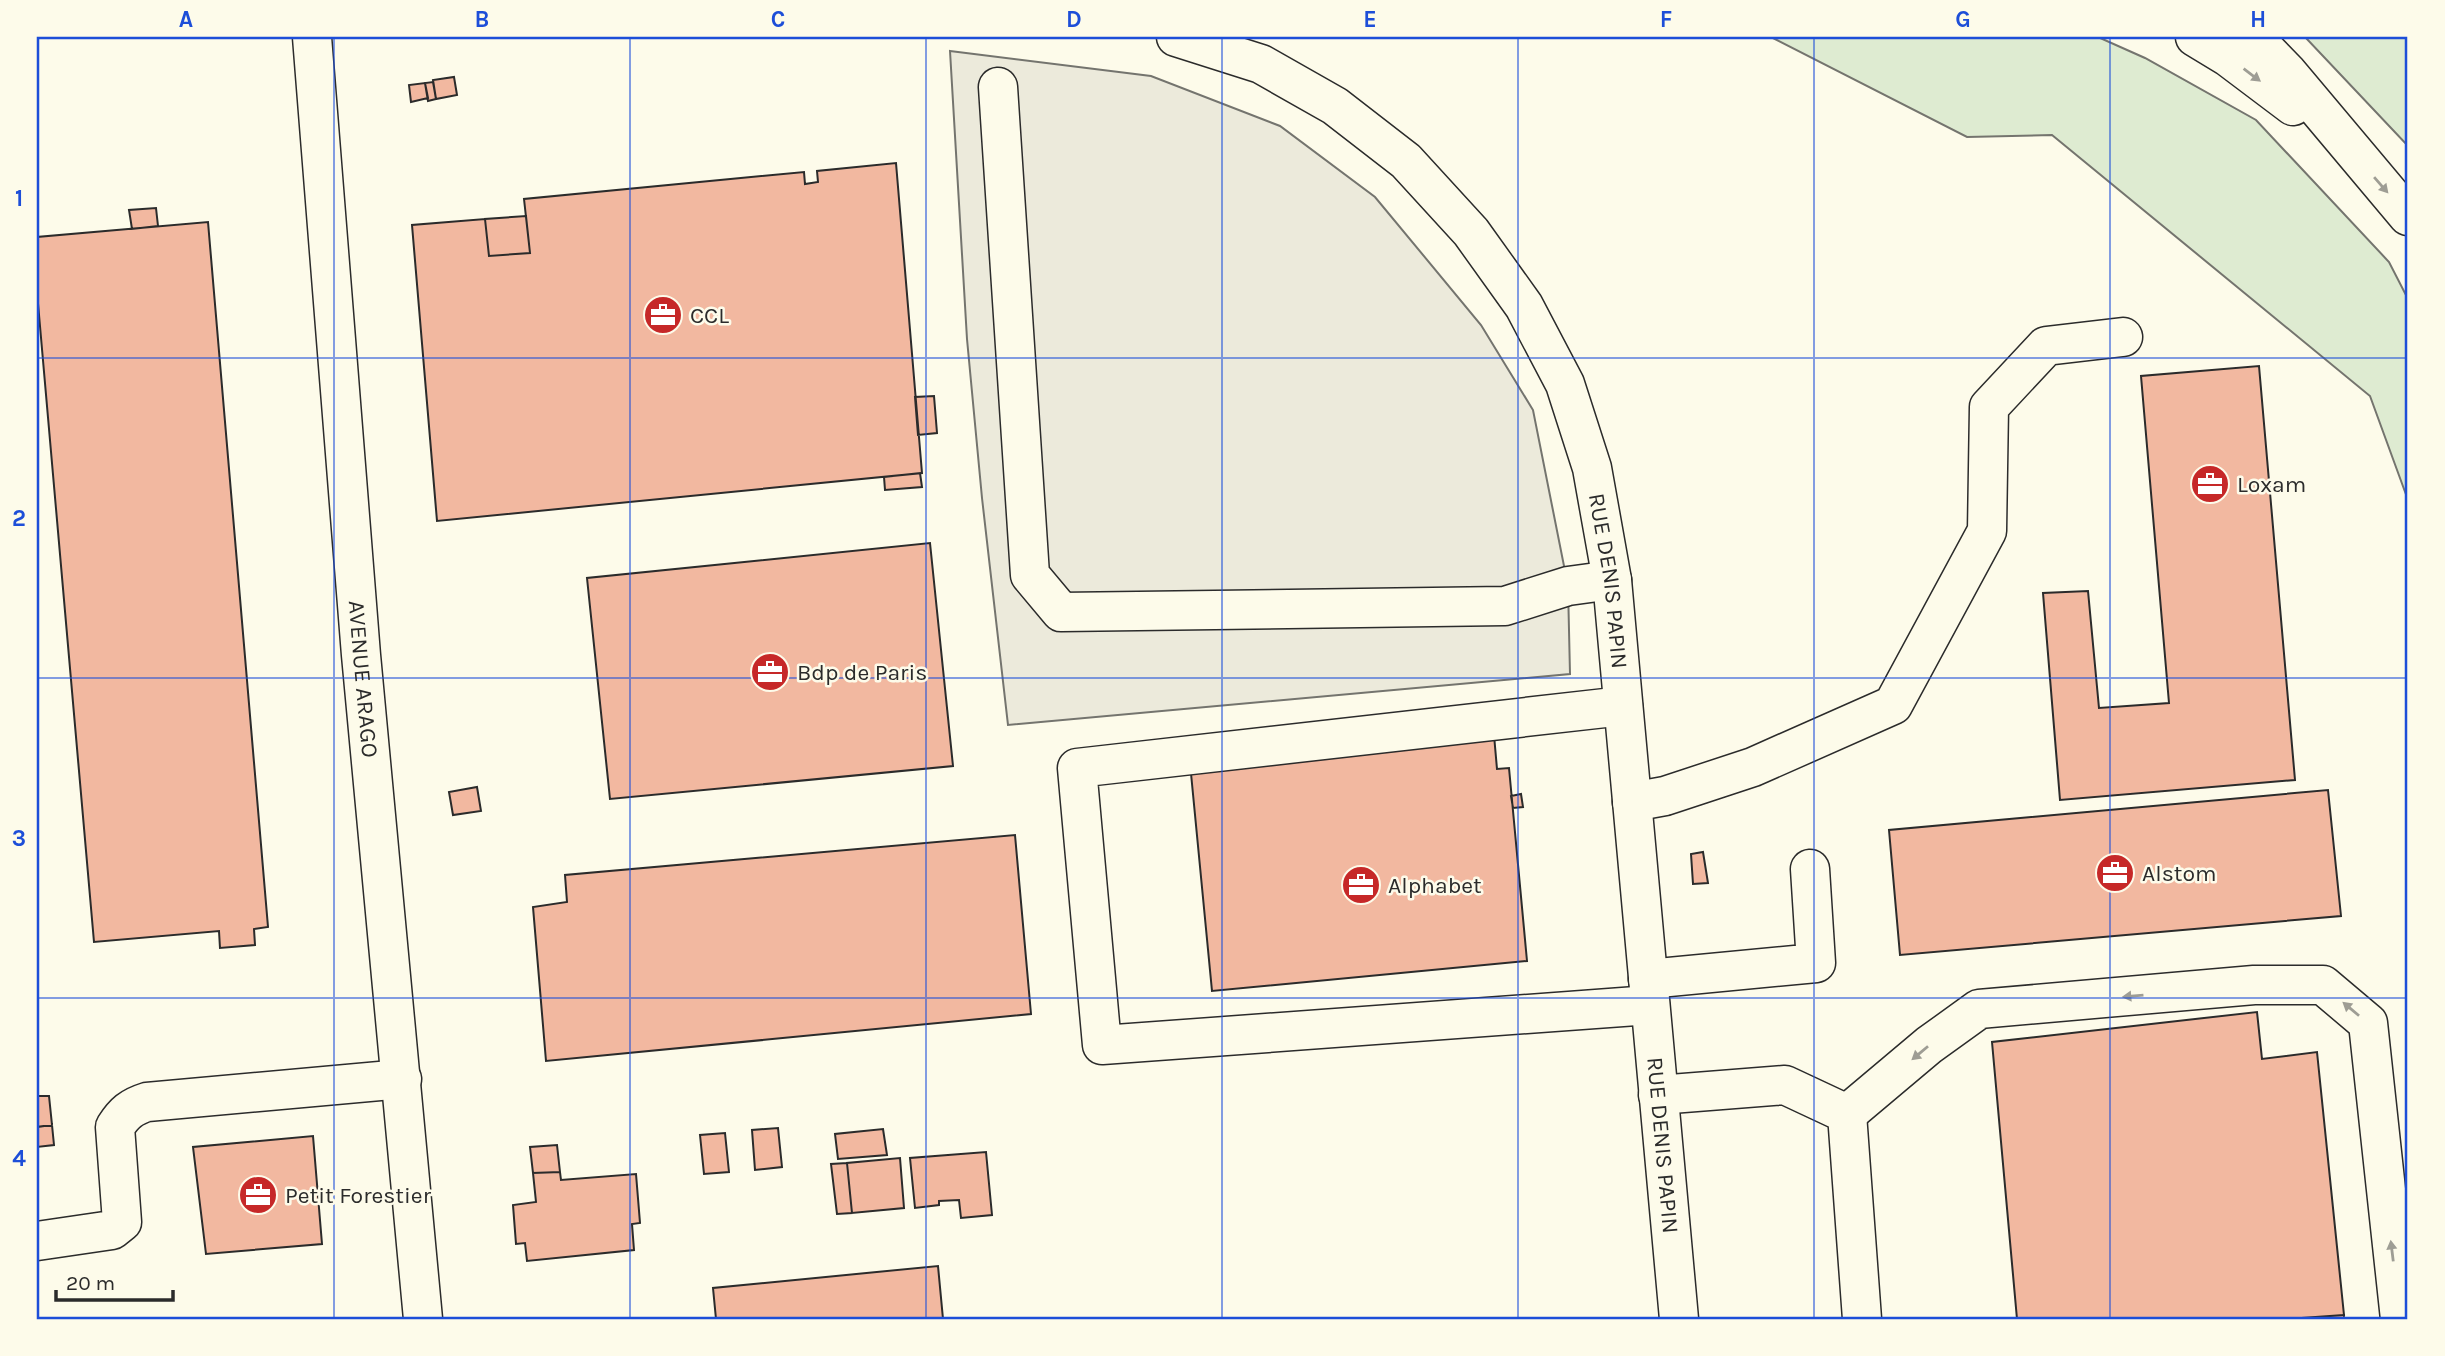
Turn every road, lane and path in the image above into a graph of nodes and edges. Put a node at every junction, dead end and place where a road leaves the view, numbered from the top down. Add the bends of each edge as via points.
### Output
1 (312, 37) edge
2 (1176, 37) edge
3 (2195, 37) edge
4 (2253, 37) edge
5 (998, 87) dead end
6 (2355, 154) junction
7 (2408, 216) edge
8 (2123, 338) dead end
9 (1612, 580) junction
10 (1623, 706) junction
11 (1632, 802) junction
12 (1810, 869) dead end
13 (1649, 992) junction
14 (402, 1079) junction
15 (1658, 1095) junction
16 (1847, 1114) junction
17 (37, 1241) edge
18 (423, 1319) edge
19 (1679, 1319) edge
20 (1862, 1319) edge
21 (2400, 1319) edge

1 - 14 main road, AVENUE ARAGO via 361,655
2 - 9 main road, RUE DENIS PAPIN via 1261,64 1335,106 1406,161 1471,232 1524,306 1566,384 1592,468
3 -> 6 main road
4 - 6 main road
5 - 9 main road via 1030,575 1061,612 1505,606 1568,586
6 -> 7 main road
8 - 11 main road via 2046,346 1989,407 1987,531 1893,705 1753,767
9 - 10 main road, RUE DENIS PAPIN
10 - 11 main road, RUE DENIS PAPIN
10 - 13 main road via 1077,768 1102,1045
11 - 13 main road, RUE DENIS PAPIN
12 - 13 main road via 1816,963
13 - 15 main road, RUE DENIS PAPIN
14 - 17 main road via 132,1106 115,1127 122,1222 112,1230
14 - 18 main road, AVENUE ARAGO
15 - 16 main road via 1785,1085
15 - 19 main road, RUE DENIS PAPIN
16 - 20 main road
21 -> 16 main road via 2368,1023 2323,985 2254,985 1979,1009

